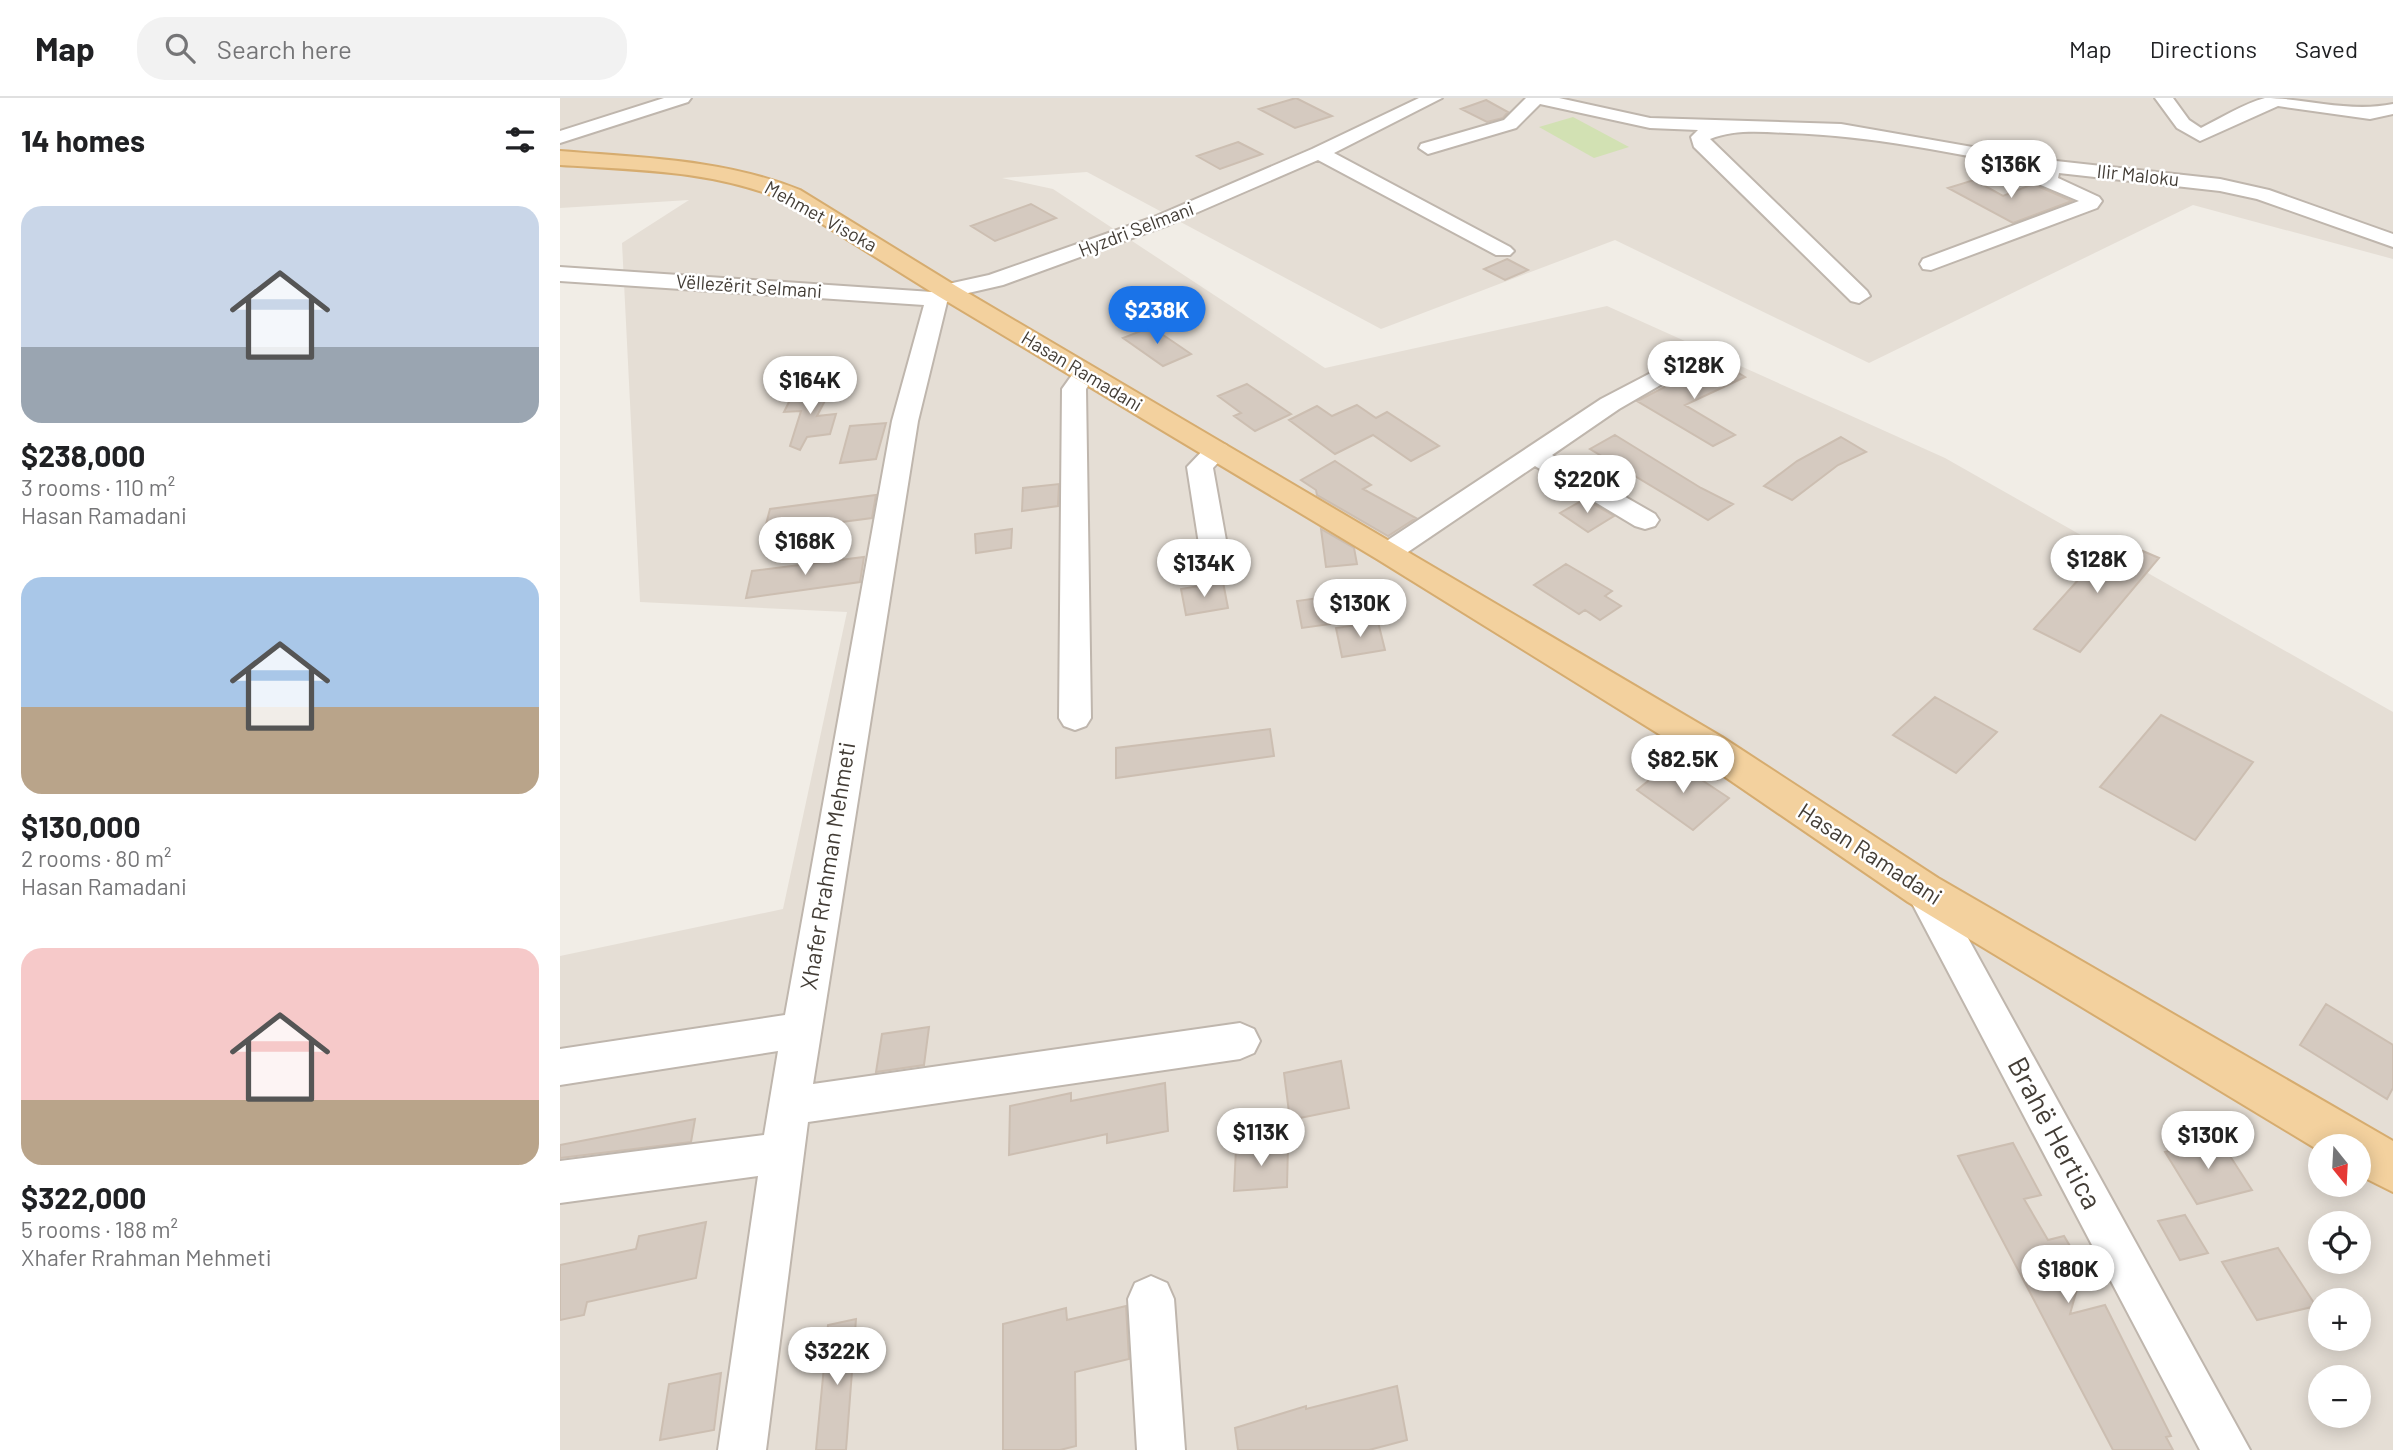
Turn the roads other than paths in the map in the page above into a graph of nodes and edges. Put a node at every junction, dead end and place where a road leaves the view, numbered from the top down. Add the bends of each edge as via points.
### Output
1 (682, 98) edge
2 (1433, 98) edge
3 (1535, 98) edge
4 (2164, 98) edge
5 (2278, 99) edge
6 (2393, 109) edge
7 (1754, 125) junction
8 (2200, 135) junction
9 (560, 137) edge
10 (1428, 148) dead end
11 (1320, 153) junction
12 (560, 158) edge
13 (2184, 166) junction
14 (2070, 169) junction
15 (2392, 239) edge
16 (1503, 251) dead end
17 (1931, 264) dead end
18 (560, 274) edge
19 (942, 295) junction
20 (1859, 296) dead end
21 (1668, 371) dead end
22 (1085, 373) junction
23 (1217, 450) junction
24 (1534, 455) junction
25 (1645, 520) dead end
26 (1390, 552) junction
27 (1214, 557) dead end
28 (1075, 718) dead end
29 (1923, 890) junction
30 (802, 1030) junction
31 (1240, 1041) dead end
32 (560, 1068) edge
33 (790, 1106) junction
34 (2336, 1134) edge
35 (782, 1153) junction
36 (2371, 1155) edge
37 (2393, 1168) edge
38 (560, 1182) edge
39 (1152, 1299) dead end
40 (742, 1450) edge
41 (1161, 1450) edge
42 (2226, 1450) edge

1 - 9 street
2 - 11 street, Hyzdri Selmani
3 - 7 street, Ilir Maloku via 1650,123
3 - 10 street via 1510,124
4 - 8 street via 2183,124
5 - 6 street via 2370,114
5 - 8 street
7 - 14 street, Ilir Maloku via 1872,133
7 - 20 street, Ilir Maloku via 1706,133 1700,140
8 - 13 street
11 - 16 street
11 - 19 street, Hyzdri Selmani via 1115,239
12 - 19 main road, Mehmet Visoka via 715,172 766,183 804,201
13 - 14 street, Ilir Maloku
13 - 15 street, Ilir Maloku
14 - 17 street via 2043,179 2087,197 2090,204
18 - 19 street, Vëllezërit Selmani
19 - 22 main road, Hasan Ramadani
19 - 30 street, Xhafer Rrahman Mehmeti via 905,421
21 - 24 street
22 - 23 main road, Hasan Ramadani
22 - 28 street via 1074,389
23 - 26 main road, Hasan Ramadani
23 - 27 street via 1200,467
24 - 25 street
24 - 26 street
26 - 29 main road, Hasan Ramadani via 1709,747
29 - 34 main road, Hasan Ramadani
29 - 42 street, Brahë Hertica
30 - 32 street
30 - 33 street, Xhafer Rrahman Mehmeti
31 - 33 street
33 - 35 street, Xhafer Rrahman Mehmeti
35 - 38 street
35 - 40 street, Xhafer Rrahman Mehmeti
36 - 37 main road, Hasan Ramadani
39 - 41 street

